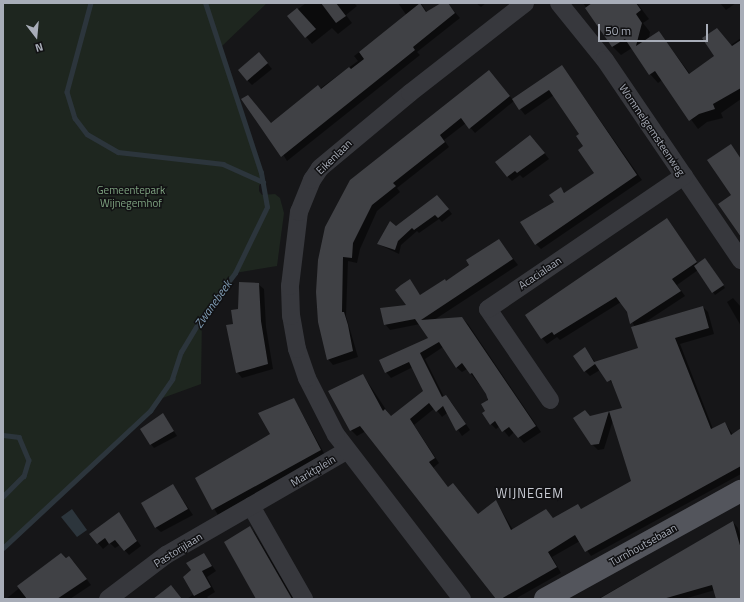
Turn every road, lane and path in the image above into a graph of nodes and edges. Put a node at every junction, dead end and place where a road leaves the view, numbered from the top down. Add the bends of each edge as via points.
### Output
1 (525, 3) edge
2 (558, 3) edge
3 (684, 176) junction
4 (741, 260) edge
5 (550, 400) dead end
6 (346, 451) junction
7 (741, 491) edge
8 (251, 506) junction
9 (108, 599) edge
10 (304, 599) edge
11 (462, 599) edge
12 (545, 599) edge

1 - 6 street, Eikenlaan via 338,152 320,168 303,198 290,286 291,316 297,349 307,378
2 - 3 street, Wommelgemsteenweg via 605,60
3 - 4 street, Wommelgemsteenweg
3 - 5 street, Acacialaan via 488,309
6 - 8 street, Marktplein
6 - 11 street, Marktplein
7 - 12 main road, Turnhoutsebaan
8 - 9 street, Pastorijlaan via 166,555
8 - 10 street

